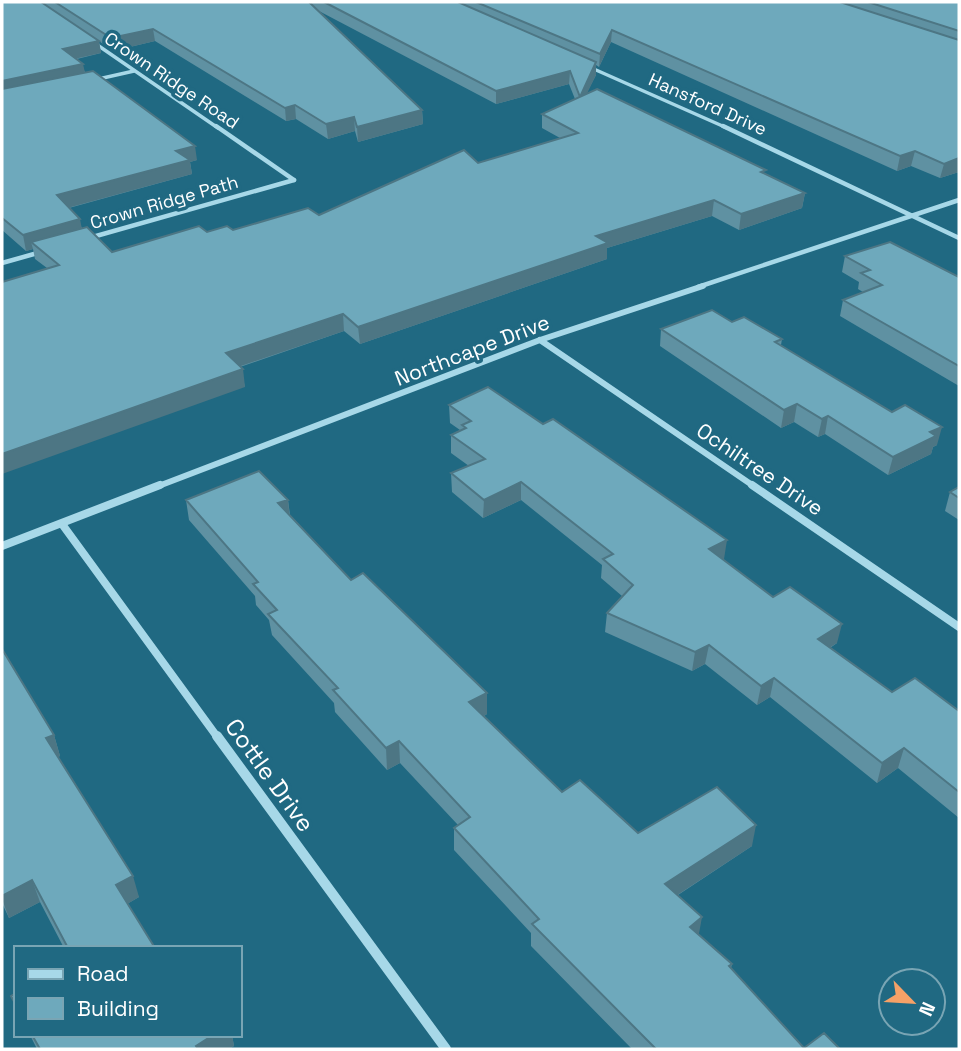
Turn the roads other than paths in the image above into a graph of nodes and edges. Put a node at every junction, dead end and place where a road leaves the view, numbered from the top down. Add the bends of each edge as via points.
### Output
1 (89, 40) edge
2 (578, 62) edge
3 (134, 71) junction
4 (83, 82) edge
5 (294, 180) joint
6 (959, 200) edge
7 (911, 214) junction
8 (959, 238) edge
9 (82, 240) edge
10 (55, 248) edge
11 (2, 263) edge
12 (540, 340) junction
13 (62, 524) junction
14 (2, 546) edge
15 (959, 627) edge
16 (446, 1049) edge

1 - 3 street, Crown Ridge Road
2 - 7 street, Hansford Drive
3 - 4 street
3 - 5 street, Crown Ridge Road
5 - 9 street, Crown Ridge Path
6 - 7 street, Northcape Drive
7 - 8 street, Hansford Drive
7 - 12 street, Northcape Drive
10 - 11 street
12 - 13 street, Northcape Drive
12 - 15 street, Ochiltree Drive
13 - 14 street, Northcape Drive
13 - 16 street, Cottle Drive

